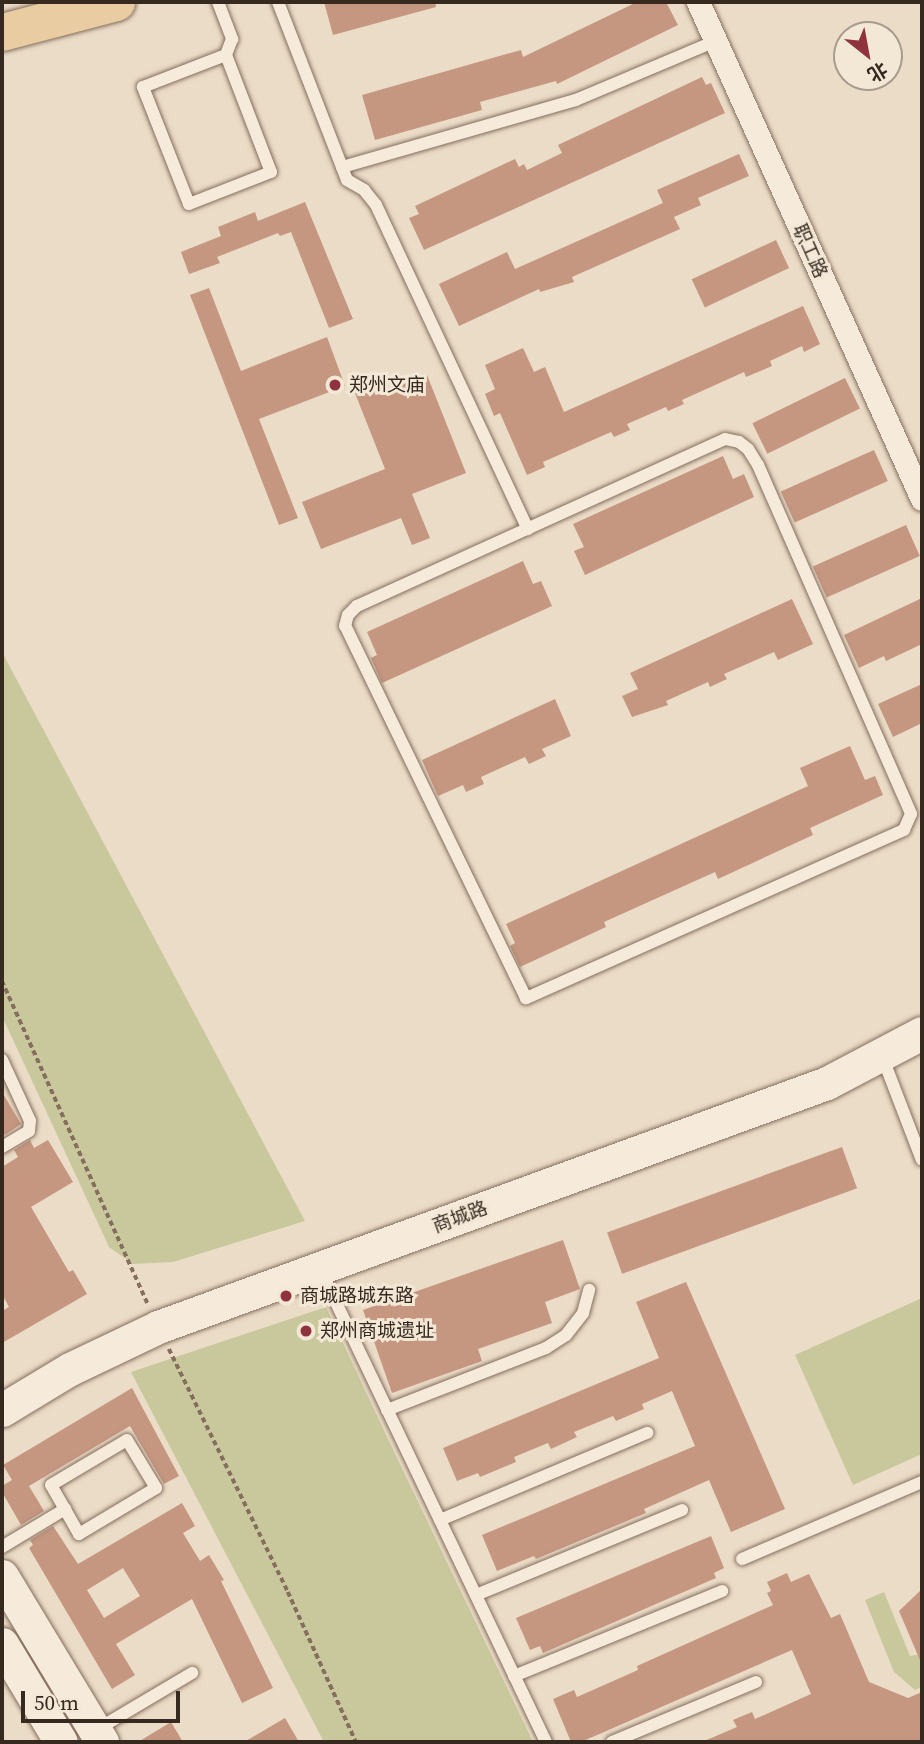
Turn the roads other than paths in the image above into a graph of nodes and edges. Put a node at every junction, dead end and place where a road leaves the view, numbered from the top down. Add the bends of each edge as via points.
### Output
1 (116, 2) edge
2 (218, 2) edge
3 (278, 2) edge
4 (698, 2) edge
5 (2, 32) edge
6 (716, 41) junction
7 (226, 55) junction
8 (342, 167) junction
9 (922, 499) edge
10 (528, 528) junction
11 (922, 1033) edge
12 (882, 1055) junction
13 (2, 1060) edge
14 (2, 1147) edge
15 (922, 1160) edge
16 (319, 1269) junction
17 (589, 1290) dead end
18 (2, 1410) edge
19 (387, 1410) junction
20 (647, 1433) dead end
21 (922, 1482) edge
22 (65, 1509) junction
23 (682, 1510) dead end
24 (440, 1520) junction
25 (2, 1547) edge
26 (742, 1559) dead end
27 (2, 1576) edge
28 (722, 1591) dead end
29 (475, 1595) junction
30 (2, 1644) edge
31 (192, 1673) dead end
32 (514, 1676) junction
33 (755, 1682) dead end
34 (99, 1736) edge
35 (61, 1742) edge
36 (546, 1742) edge
37 (612, 1742) edge

1 - 5 main road
2 - 7 lane via 233,39
3 - 8 lane
4 - 6 street, 职工路
6 - 8 lane via 576,100
6 - 9 street, 职工路
7 - 7 lane via 271,172 189,204 143,87
8 - 10 lane via 347,180 364,190 376,205
10 - 10 lane via 357,606 345,626 526,998 904,830 911,814 748,449 725,439
11 - 12 street, 商城路
12 - 15 lane
12 - 16 street, 商城路 via 827,1083
13 - 14 lane via 30,1121 29,1131
16 - 18 street, 商城路 via 158,1327 70,1369
16 - 19 lane
17 - 19 lane via 583,1313 566,1335 546,1348
19 - 24 lane
20 - 24 lane
21 - 26 lane
22 - 22 lane via 51,1485 128,1440 156,1488 79,1534
22 - 25 lane
23 - 29 lane
24 - 29 lane
27 - 34 street
28 - 32 lane
29 - 32 lane
30 - 35 street
31 - 34 lane
32 - 36 lane
33 - 37 lane

